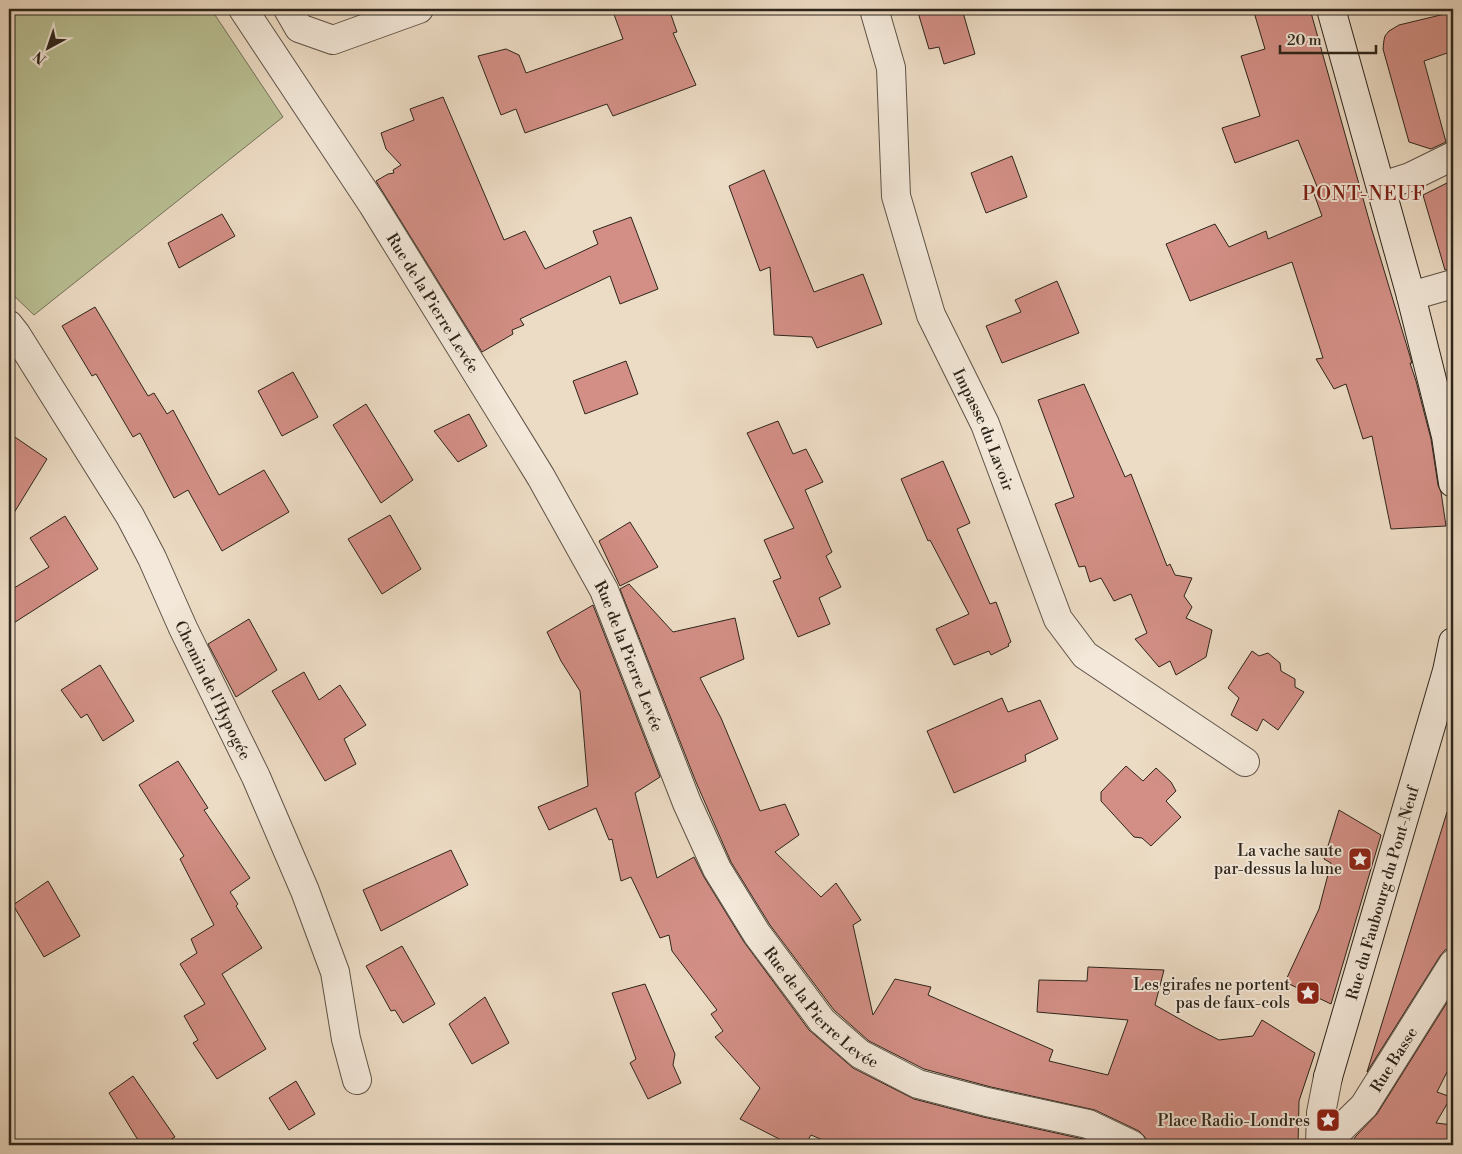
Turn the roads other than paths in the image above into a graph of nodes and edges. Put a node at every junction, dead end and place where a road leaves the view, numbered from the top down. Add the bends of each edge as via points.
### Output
1 (243, 9) edge
2 (288, 9) edge
3 (419, 9) edge
4 (874, 9) edge
5 (1331, 9) edge
6 (1453, 156) edge
7 (1382, 186) junction
8 (1453, 284) edge
9 (1411, 296) junction
10 (9, 325) edge
11 (1453, 483) edge
12 (1453, 642) edge
13 (1245, 762) dead end
14 (1453, 964) edge
15 (357, 1080) dead end
16 (1132, 1145) edge
17 (1320, 1145) edge
18 (1324, 1145) edge

1 - 16 street, Rue de la Pierre Levée via 373,205 541,477 604,590 687,803 717,869 757,934 822,1021 860,1054 918,1084 1088,1124
2 - 3 street via 299,28 333,40
4 - 13 street, Impasse du Lavoir via 891,68 896,196 931,315 985,424 1058,619 1085,654
5 - 7 street
6 - 7 street via 1410,177
7 - 9 street
8 - 9 street
9 - 11 street via 1446,436
10 - 15 street, Chemin de l'Hypogée via 130,516 256,777 305,890 335,972 346,1039
12 - 17 street, Rue du Faubourg du Pont-Neuf via 1328,1077 1321,1113
14 - 18 street, Rue Basse via 1364,1106

